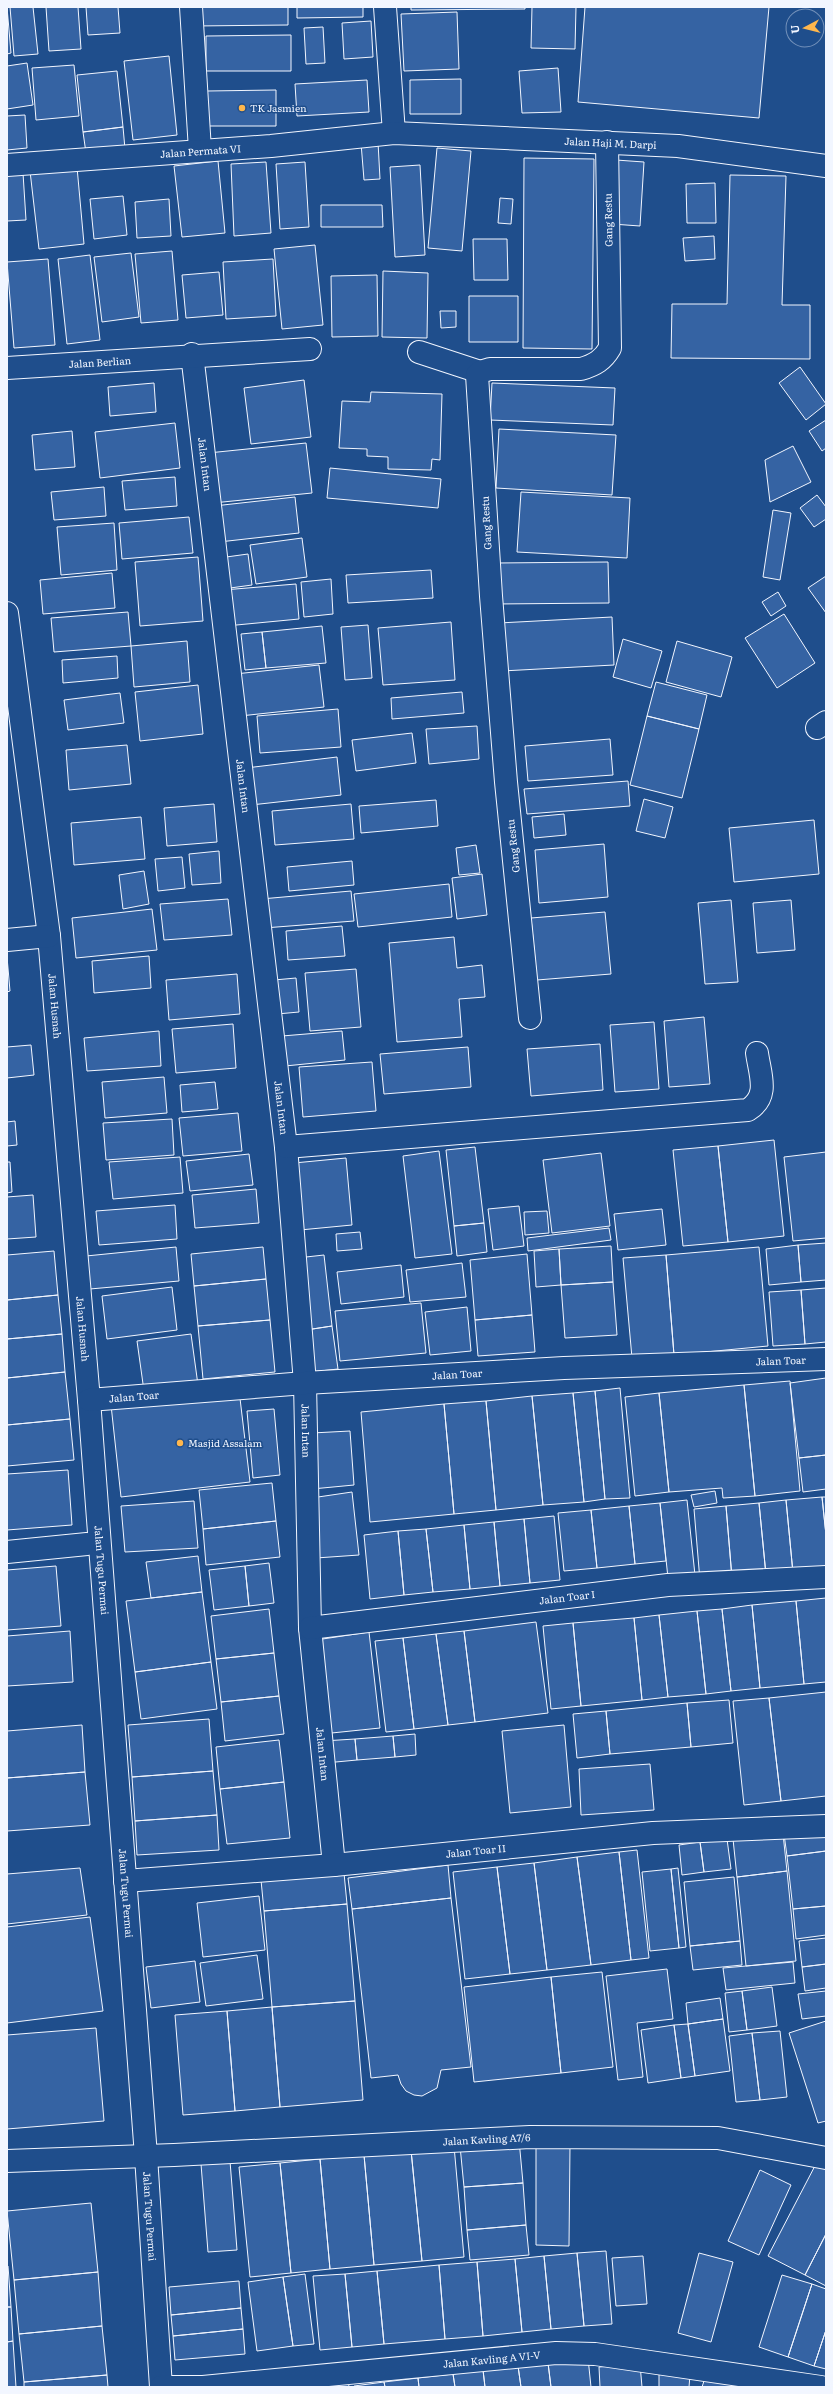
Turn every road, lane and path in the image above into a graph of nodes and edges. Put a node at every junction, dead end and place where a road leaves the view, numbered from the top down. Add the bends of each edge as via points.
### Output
1 (191, 7) edge
2 (385, 7) edge
3 (394, 133) junction
4 (607, 142) junction
5 (200, 150) junction
6 (7, 165) edge
7 (826, 166) edge
8 (310, 349) dead end
9 (419, 352) dead end
10 (192, 354) junction
11 (7, 368) edge
12 (480, 372) junction
13 (7, 613) edge
14 (15, 731) edge
15 (49, 936) junction
16 (7, 940) edge
17 (530, 1018) dead end
18 (757, 1053) dead end
19 (286, 1147) junction
20 (826, 1359) edge
21 (305, 1383) junction
22 (90, 1400) junction
23 (87, 1544) dead end
24 (7, 1552) edge
25 (826, 1577) edge
26 (310, 1628) junction
27 (826, 1826) edge
28 (334, 1865) junction
29 (125, 1881) junction
30 (146, 2156) junction
31 (826, 2158) edge
32 (7, 2161) edge
33 (161, 2387) edge
34 (821, 2387) edge

1 - 5 street
2 - 3 street
3 - 4 street, Jalan Haji M. Darpi
3 - 5 street, Jalan Permata VI via 271,146
4 - 7 street, Jalan Haji M. Darpi via 678,146
4 - 12 street, Gang Restu via 610,348 604,359 593,366 581,369 490,369
5 - 6 street, Jalan Permata VI
8 - 10 street, Jalan Berlian
9 - 12 street
10 - 11 street, Jalan Berlian
10 - 19 street, Jalan Intan
12 - 17 street, Gang Restu via 477,375 477,389 491,596 506,782
13 - 14 street, Jalan Husnah
14 - 15 street, Jalan Husnah
15 - 16 street
15 - 22 street, Jalan Husnah
18 - 19 street via 762,1094 756,1105 748,1110
19 - 21 street, Jalan Intan
20 - 21 street, Jalan Toar via 564,1368
21 - 22 street, Jalan Toar
21 - 26 street, Jalan Intan
22 - 29 street, Jalan Tugu Permai
23 - 24 street
25 - 26 street, Jalan Toar I via 668,1585
26 - 28 street, Jalan Intan
27 - 28 street, Jalan Toar II via 653,1834
28 - 29 street, Jalan Toar II
29 - 30 street, Jalan Tugu Permai
30 - 31 street, Jalan Kavling A7/6 via 562,2137 718,2138
30 - 32 street, Jalan Kavling A7/6
30 - 33 street, Jalan Tugu Permai
33 - 34 street, Jalan Kavling A VI-V via 203,2387 556,2353 595,2354

